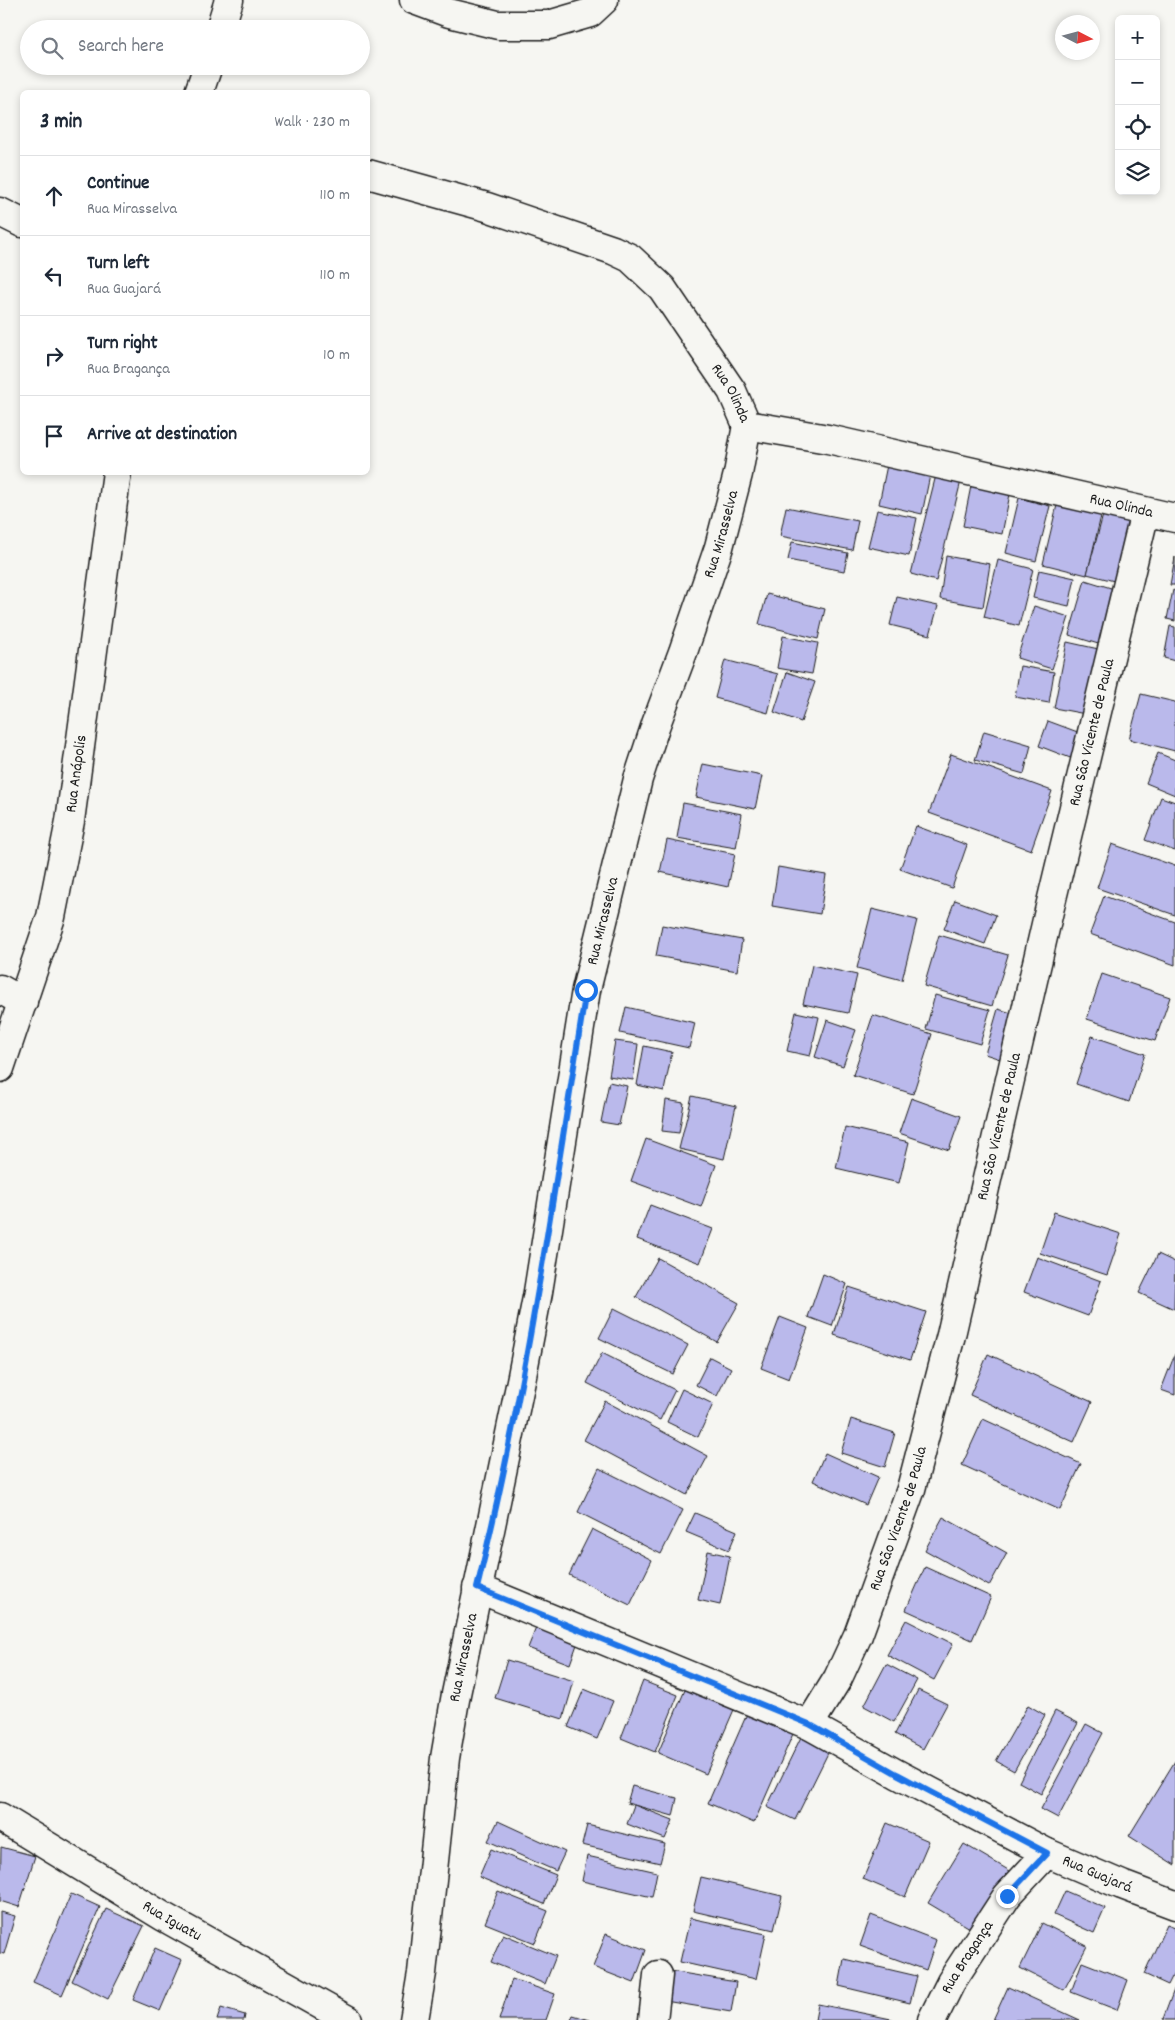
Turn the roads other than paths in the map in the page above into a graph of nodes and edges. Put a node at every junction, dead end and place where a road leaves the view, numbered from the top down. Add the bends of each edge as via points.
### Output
1 (229, 0) edge
2 (414, 0) edge
3 (604, 0) edge
4 (223, 20) edge
5 (205, 75) edge
6 (200, 90) edge
7 (370, 175) edge
8 (0, 212) edge
9 (20, 222) edge
10 (747, 425) junction
11 (117, 475) edge
12 (1145, 512) junction
13 (1175, 518) edge
14 (12, 996) edge
15 (0, 1068) edge
16 (477, 1588) junction
17 (809, 1724) junction
18 (0, 1817) edge
19 (1047, 1853) junction
20 (1175, 1905) edge
21 (658, 1975) dead end
22 (348, 2020) edge
23 (414, 2020) edge
24 (653, 2020) edge
25 (932, 2020) edge

1 - 4 street
2 - 3 street via 498,25 549,25 590,13
5 - 6 street
7 - 10 street, Rua Olinda via 487,207 630,258 676,306 732,391
8 - 9 street
10 - 12 street, Rua Olinda via 828,440
10 - 16 street, Rua Mirasselva via 720,547 638,779 586,990 534,1311
11 - 14 street, Rua Anápolis via 70,821 51,917
12 - 13 street, Rua Olinda
12 - 17 street, Rua São Vicente de Paula via 951,1335 911,1489 858,1636 838,1678
14 - 15 street, Rua Anápolis
16 - 17 street, Rua Guajará
16 - 23 street, Rua Mirasselva via 445,1758 422,1974
17 - 19 street, Rua Guajará
18 - 22 street, Rua Iguatu via 164,1917
19 - 20 street, Rua Guajará
19 - 25 street, Rua Bragança via 1007,1896 951,1982
21 - 24 street

